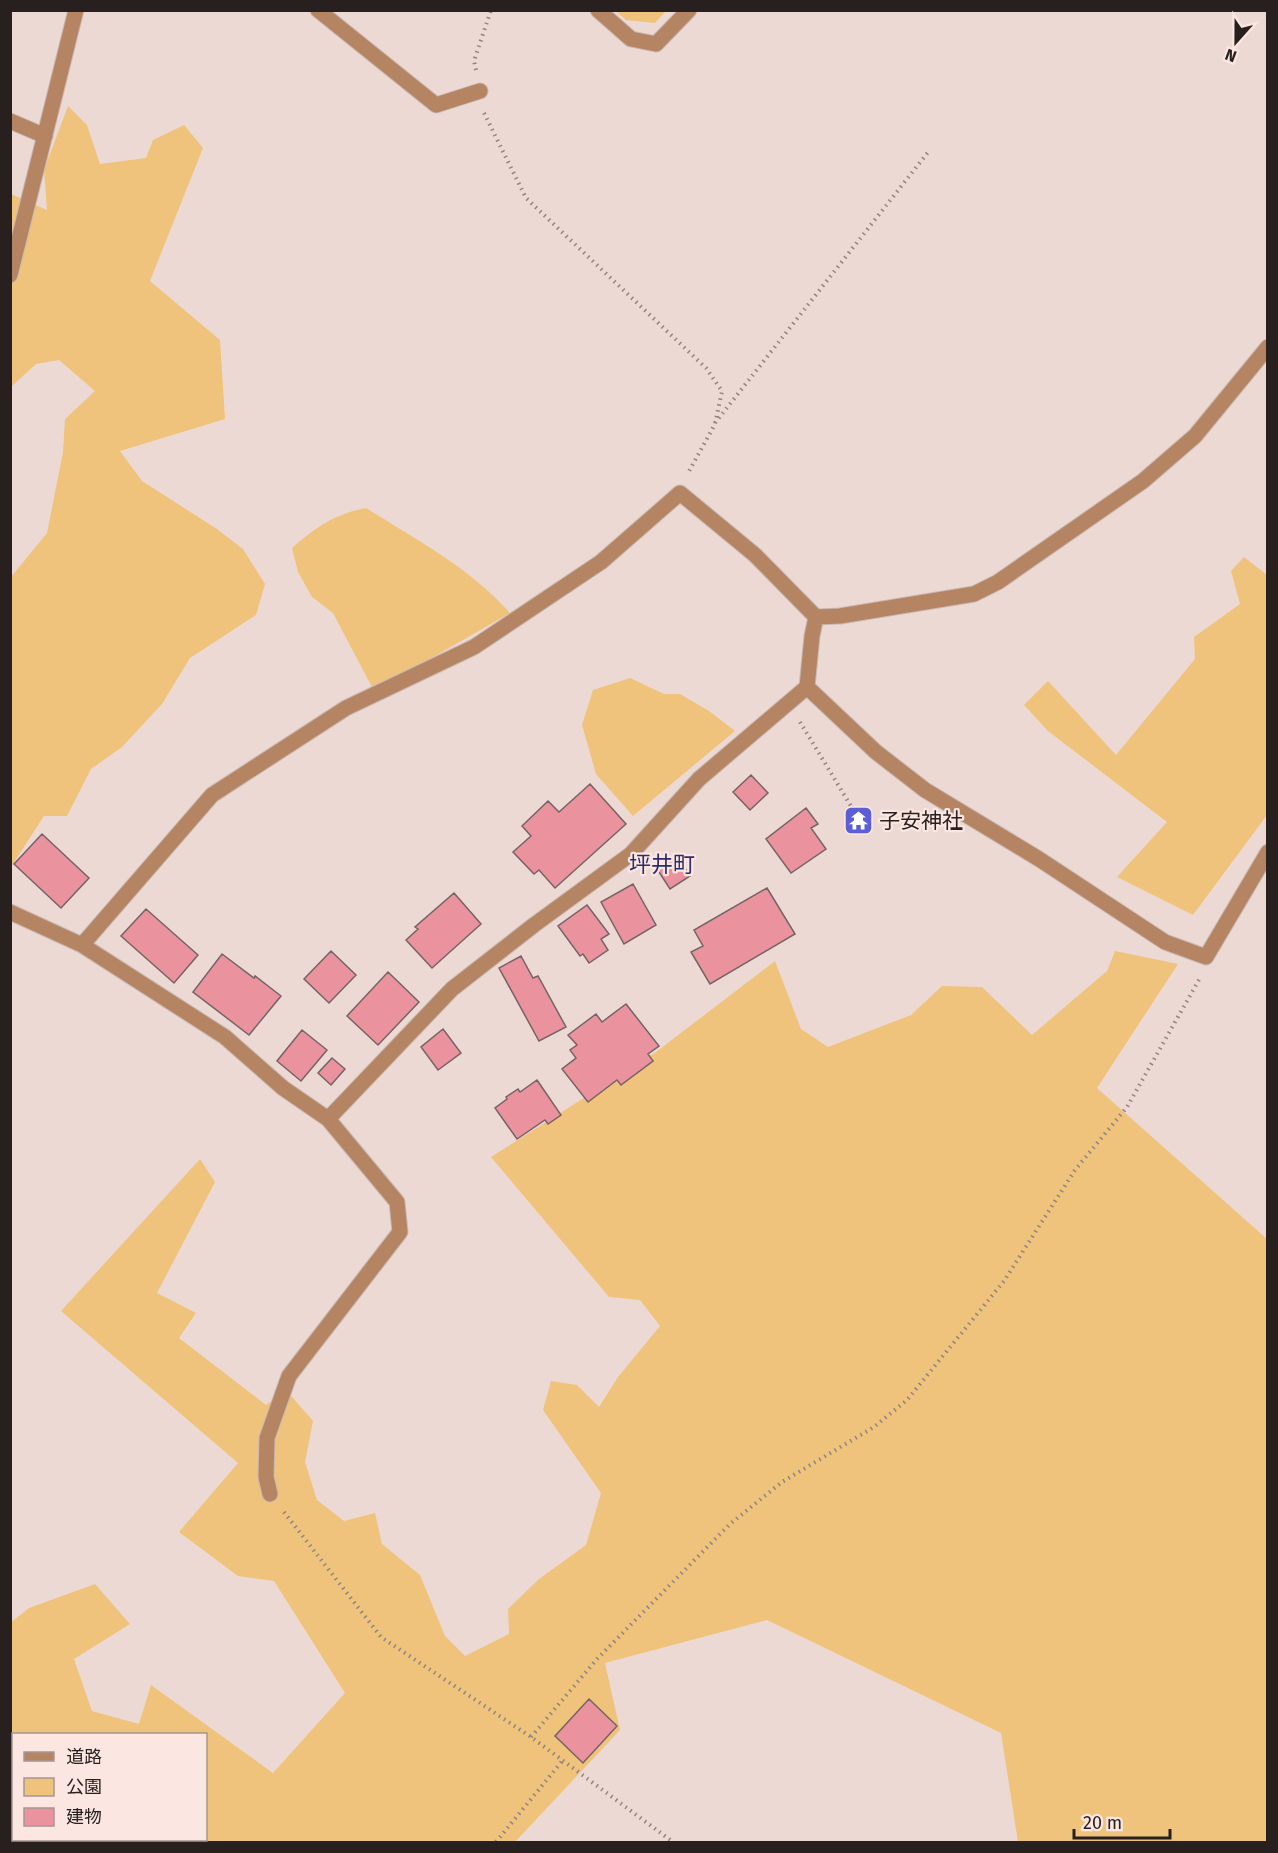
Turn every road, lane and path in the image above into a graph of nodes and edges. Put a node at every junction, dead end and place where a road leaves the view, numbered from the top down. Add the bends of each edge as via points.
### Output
1 (76, 10) edge
2 (318, 10) edge
3 (491, 10) edge
4 (598, 10) edge
5 (689, 10) edge
6 (480, 91) junction
7 (10, 121) edge
8 (45, 136) junction
9 (929, 151) dead end
10 (10, 275) edge
11 (1268, 347) edge
12 (715, 424) junction
13 (680, 493) junction
14 (816, 617) junction
15 (807, 687) junction
16 (789, 703) junction
17 (854, 811) dead end
18 (1268, 852) edge
19 (10, 912) edge
20 (82, 945) junction
21 (1206, 957) junction
22 (328, 1119) junction
23 (270, 1494) joint
24 (531, 1737) junction
25 (563, 1761) junction
26 (496, 1842) edge
27 (673, 1842) edge

1 - 8 street
2 - 6 street via 436,105
3 - 6 path via 474,61
4 - 5 street via 631,39 656,44
6 - 12 path via 485,117 526,198 706,368 722,391
7 - 8 street
8 - 10 street
9 - 12 path
11 - 14 street via 1195,436 1143,481 998,582 974,594
12 - 13 path
13 - 14 street via 755,555
13 - 20 street via 600,562 474,647 346,708 212,795
14 - 15 street
15 - 16 street
15 - 21 street via 876,752 926,790 1165,942
16 - 17 path
16 - 22 street via 699,779 631,854 452,989
18 - 21 street
19 - 20 street
20 - 22 street via 225,1037 283,1088
21 - 24 path via 1200,979 1127,1107 1075,1170 1004,1281 907,1400 874,1427 782,1482 730,1524 597,1659
22 - 23 street via 397,1202 400,1232 289,1376 267,1438 266,1477
23 - 24 path via 381,1636
24 - 25 path
25 - 26 path
25 - 27 path

